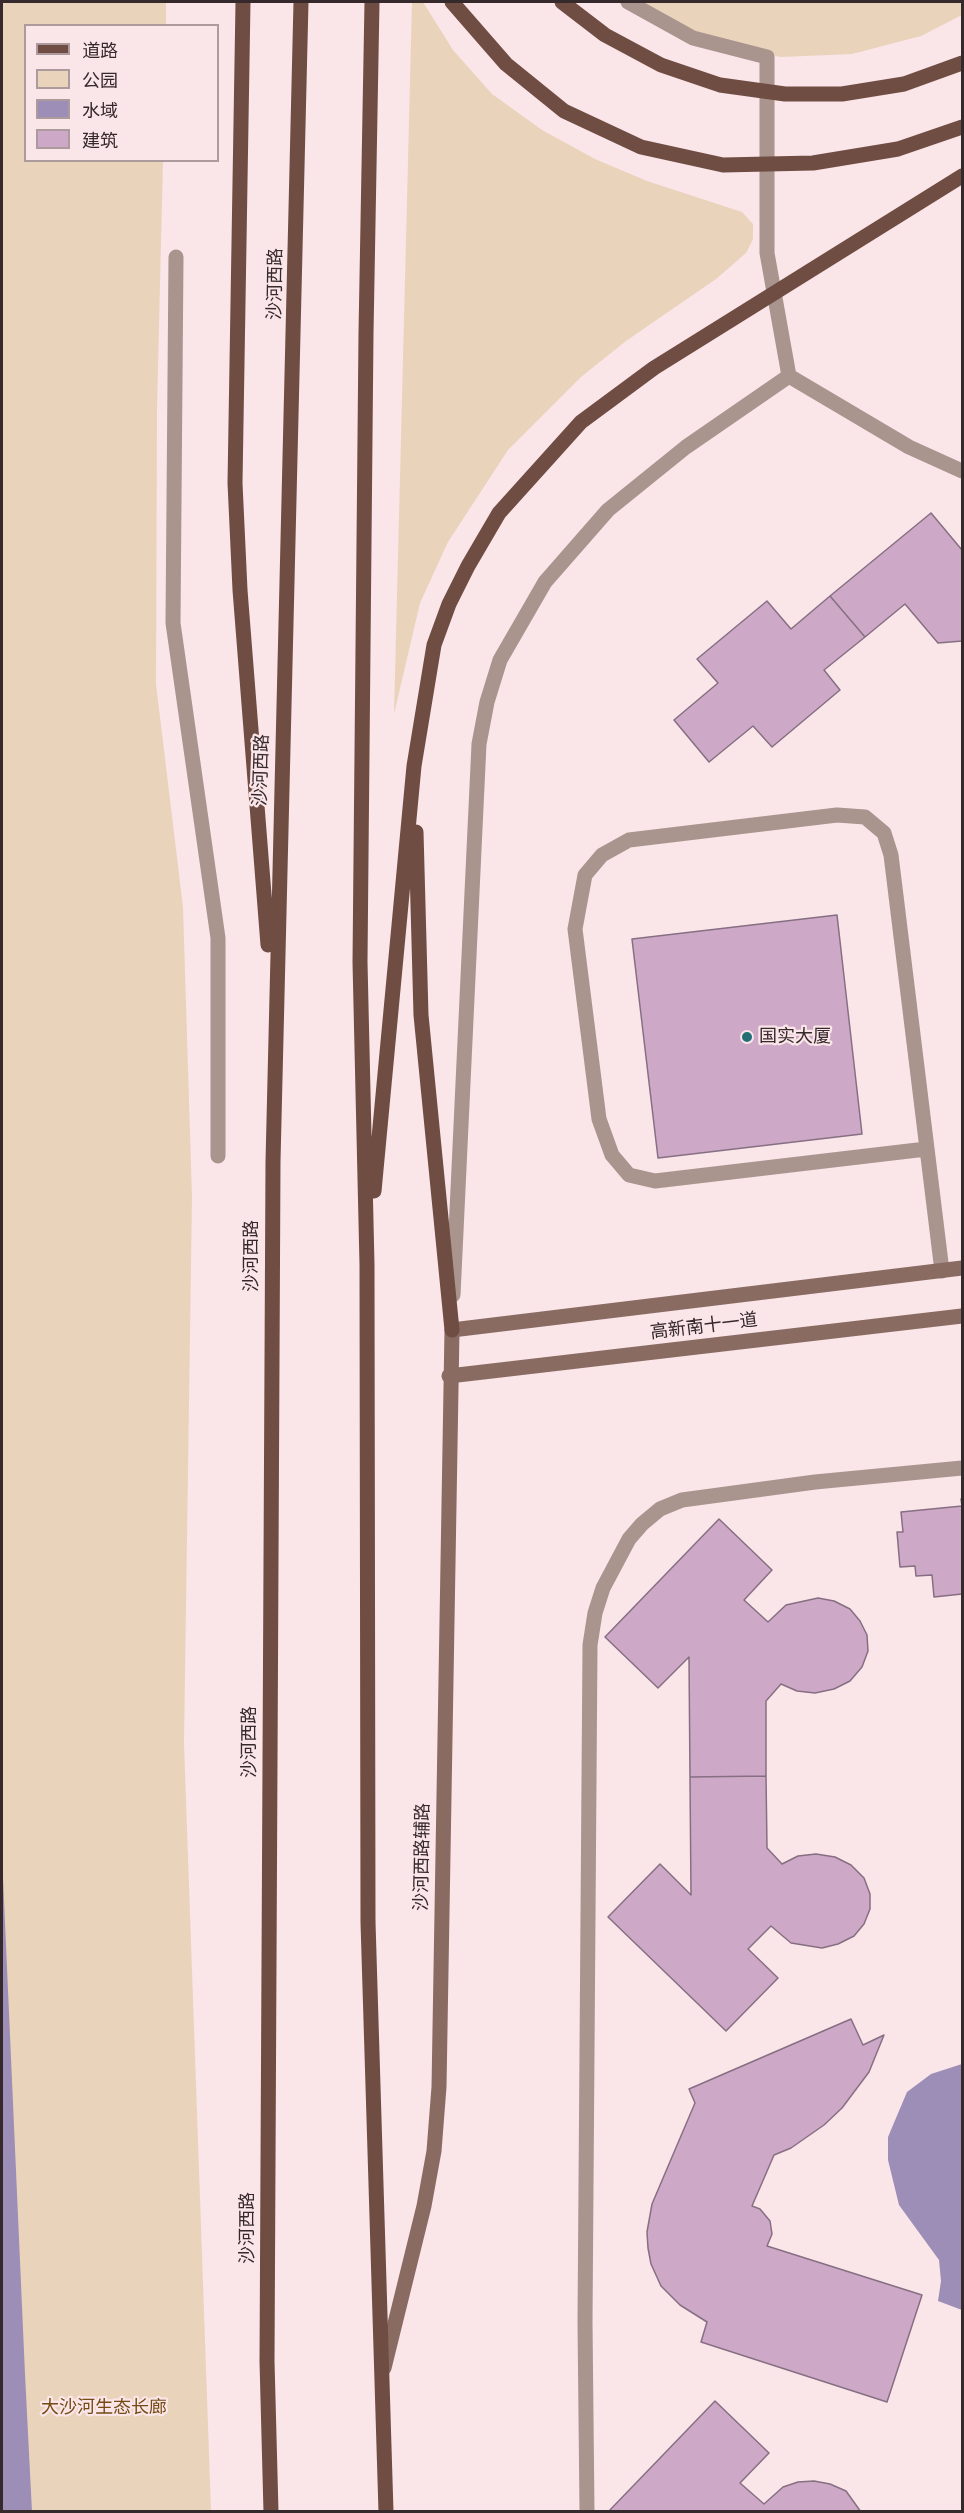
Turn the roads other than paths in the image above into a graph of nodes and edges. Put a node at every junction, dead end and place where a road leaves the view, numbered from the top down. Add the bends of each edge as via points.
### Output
1 (243, 2) edge
2 (301, 2) edge
3 (372, 2) edge
4 (452, 2) edge
5 (561, 2) edge
6 (628, 2) edge
7 (963, 63) edge
8 (963, 127) edge
9 (963, 176) edge
10 (176, 257) dead end
11 (789, 376) junction
12 (963, 471) edge
13 (414, 766) junction
14 (275, 1011) junction
15 (926, 1149) junction
16 (218, 1156) dead end
17 (367, 1265) junction
18 (963, 1268) edge
19 (942, 1271) junction
20 (963, 1316) edge
21 (452, 1330) junction
22 (449, 1376) junction
23 (963, 1468) edge
24 (381, 2377) junction
25 (271, 2511) edge
26 (386, 2511) edge
27 (587, 2511) edge

1 - 14 main road via 237,544
2 - 14 main road, 沙河西路
3 - 17 main road via 360,962
4 - 8 main road via 506,64 564,111 641,147 723,165 813,163 898,148
5 - 7 main road via 605,35 661,65 720,85 785,94 842,94 904,84
6 - 11 lane via 693,38 766,57 767,253
9 - 13 main road via 654,368 580,422 499,513 449,604 434,645
10 - 16 lane via 173,623 218,938
11 - 12 lane via 909,447
11 - 21 lane via 677,454 608,510 545,582 500,660 487,702 476,777
13 - 17 main road
13 - 21 main road via 421,1015
14 - 25 main road, 沙河西路 via 267,2349
15 - 15 lane via 891,855 884,833 865,817 837,816 629,840 602,855 585,875 575,930 599,1119 612,1155 629,1174 656,1181
15 - 19 lane
17 - 24 main road via 368,1922
18 - 19 street, 高新南十一道
19 - 21 street, 高新南十一道
20 - 22 street, 高新南十一道
21 - 22 street, 沙河西路辅路
22 - 24 street, 沙河西路辅路 via 439,2087 434,2151 424,2206
23 - 27 lane via 682,1500 660,1509 642,1524 629,1539 603,1588 590,1645
24 - 26 main road

